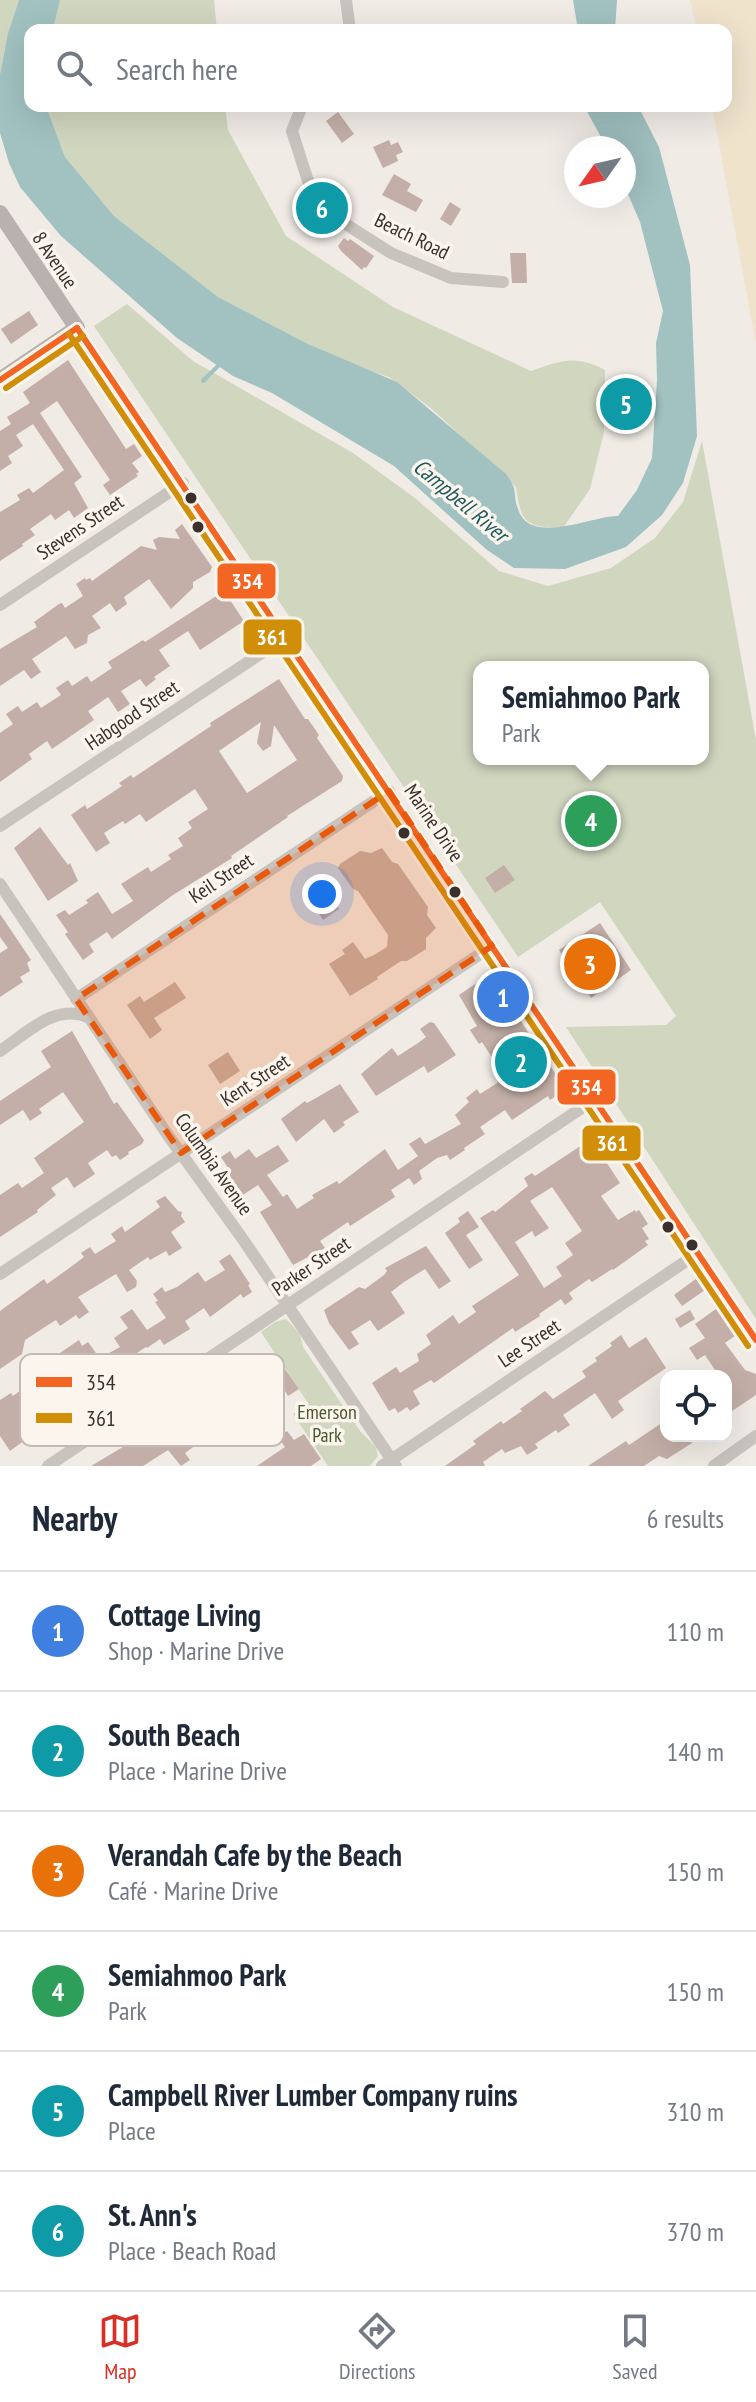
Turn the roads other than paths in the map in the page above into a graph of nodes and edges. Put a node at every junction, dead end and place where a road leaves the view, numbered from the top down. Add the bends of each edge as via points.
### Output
1 (346, 0) edge
2 (349, 24) edge
3 (300, 112) edge
4 (0, 213) edge
5 (503, 282) dead end
6 (77, 328) junction
7 (0, 380) edge
8 (183, 483) junction
9 (0, 605) edge
10 (286, 637) junction
11 (389, 791) junction
12 (0, 826) edge
13 (0, 884) edge
14 (492, 946) junction
15 (66, 983) junction
16 (76, 999) junction
17 (56, 1014) junction
18 (88, 1017) junction
19 (0, 1051) edge
20 (595, 1099) junction
21 (181, 1153) junction
22 (698, 1253) junction
23 (0, 1274) edge
24 (288, 1306) junction
25 (756, 1340) edge
26 (216, 1354) edge
27 (756, 1436) edge
28 (78, 1446) edge
29 (390, 1464) edge
30 (48, 1466) edge
31 (714, 1466) edge

1 - 2 street
3 - 5 street, Beach Road via 292,131 308,181 347,225 391,253 451,278
4 - 6 main road, 8 Avenue
6 - 7 main road
6 - 8 street, Marine Drive
8 - 9 street, Stevens Street
8 - 10 street, Marine Drive
10 - 11 street, Marine Drive
10 - 12 street, Habgood Street
11 - 14 street, Marine Drive
11 - 16 street, Keil Street
13 - 15 street, Columbia Avenue
14 - 20 street, Marine Drive
14 - 21 street, Kent Street
15 - 16 street, Columbia Avenue
15 - 17 street
16 - 18 street, Columbia Avenue
17 - 18 street
17 - 19 street
18 - 21 street, Columbia Avenue
20 - 22 street, Marine Drive
20 - 24 street, Parker Street
21 - 23 street, Kent Street
21 - 24 street, Columbia Avenue
22 - 25 street, Marine Drive
22 - 29 street, Lee Street
24 - 26 street, Parker Street
24 - 29 street, Columbia Avenue
27 - 31 street
28 - 30 street, Parker Street

